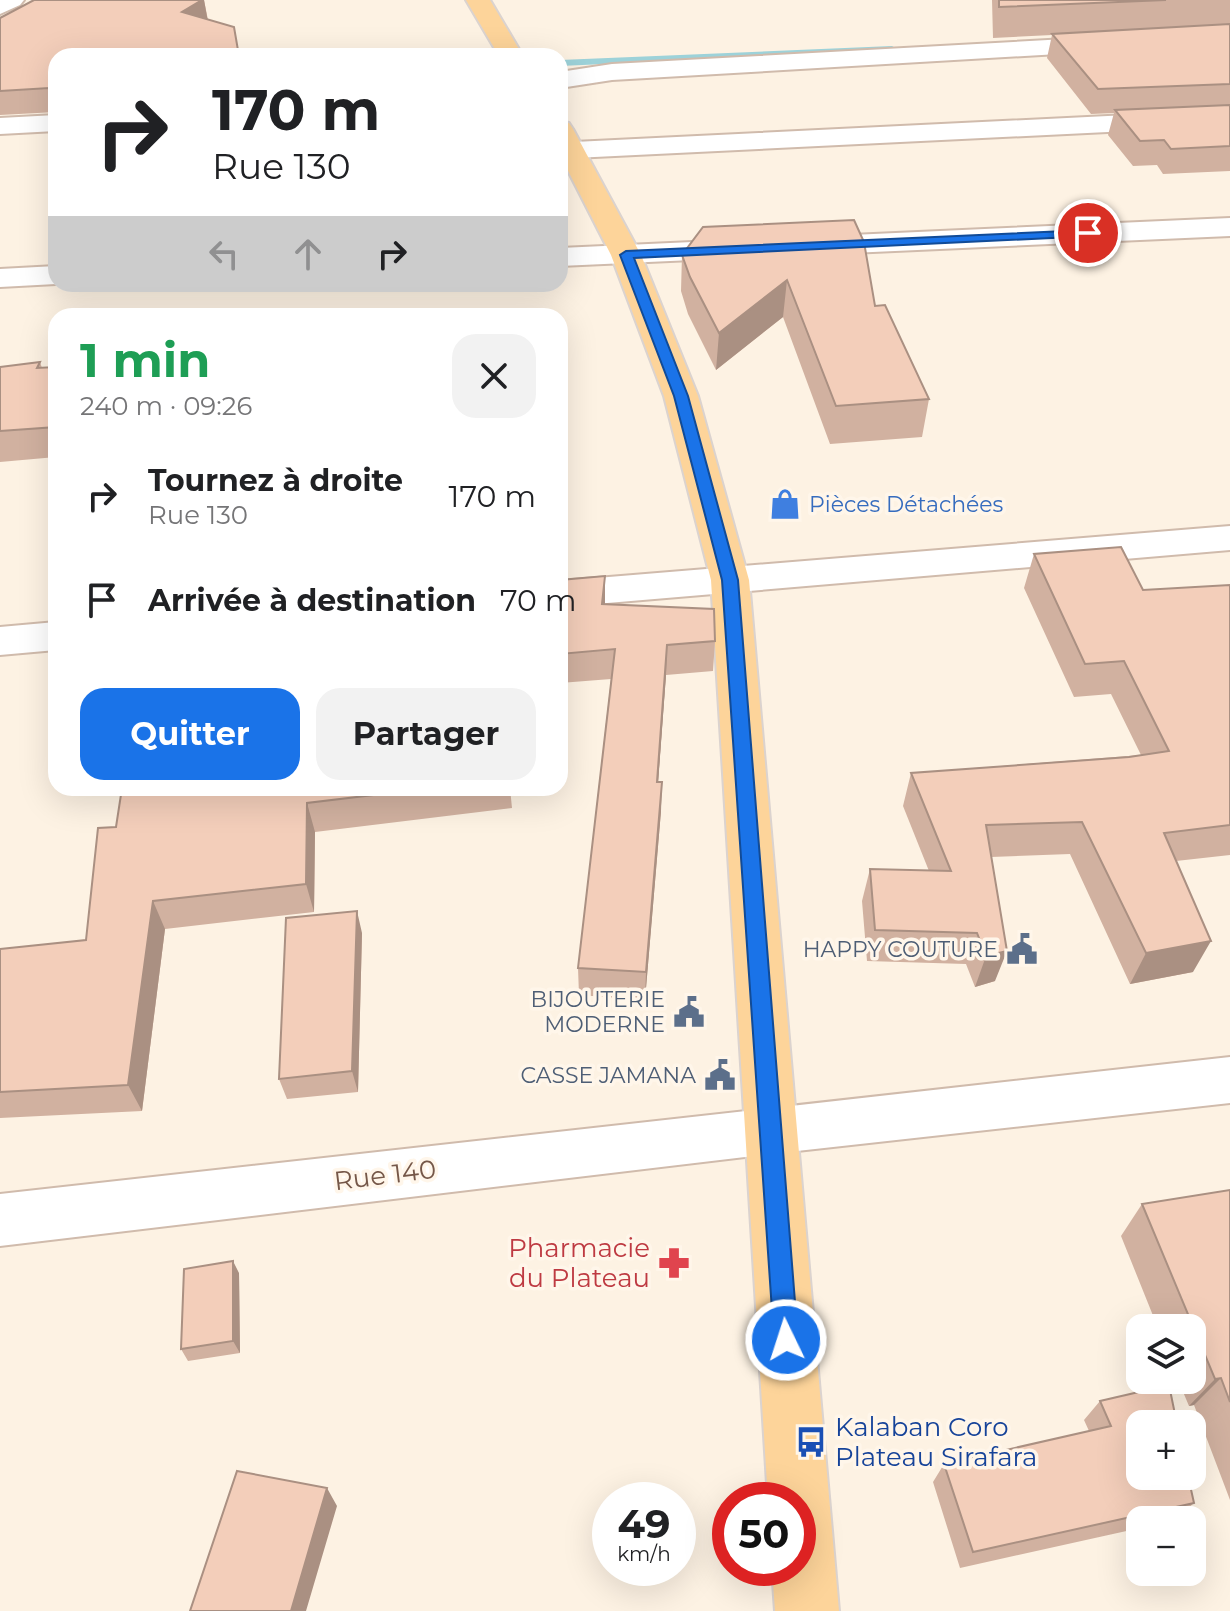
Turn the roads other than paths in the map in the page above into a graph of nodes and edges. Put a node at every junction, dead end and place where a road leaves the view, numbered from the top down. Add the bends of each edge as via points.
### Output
1 (12, 0) edge
2 (478, 0) edge
3 (0, 7) edge
4 (1230, 37) edge
5 (506, 48) edge
6 (568, 79) edge
7 (1230, 118) edge
8 (48, 123) edge
9 (0, 126) edge
10 (568, 139) edge
11 (568, 141) edge
12 (1230, 227) edge
13 (626, 255) junction
14 (568, 257) edge
15 (48, 275) edge
16 (0, 278) edge
17 (1230, 538) edge
18 (730, 580) junction
19 (568, 593) edge
20 (48, 637) edge
21 (0, 641) edge
22 (1230, 1080) edge
23 (770, 1130) junction
24 (0, 1220) edge
25 (807, 1611) edge

1 - 3 street
2 - 5 main road
4 - 6 street
7 - 10 street
8 - 9 street
11 - 13 main road
12 - 13 street
13 - 14 street
13 - 18 main road via 681,396
15 - 16 street
17 - 18 street
18 - 19 street
18 - 23 main road
20 - 21 street
22 - 23 street, Rue 140
23 - 24 street, Rue 140
23 - 25 main road

